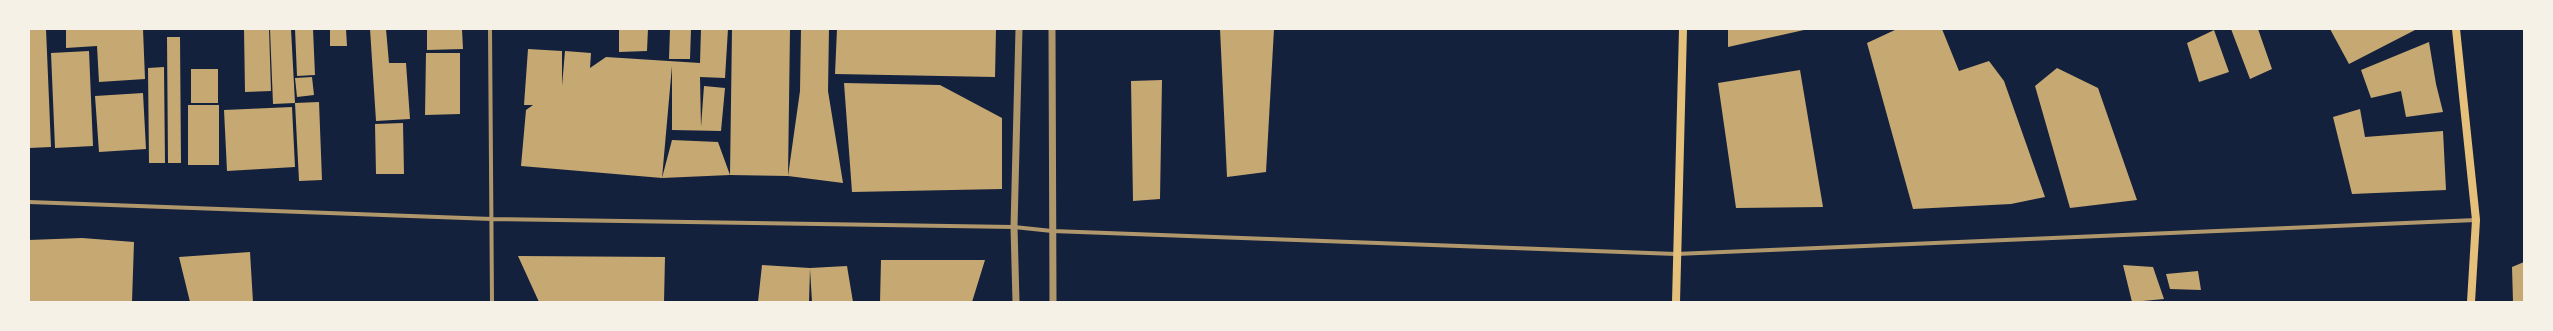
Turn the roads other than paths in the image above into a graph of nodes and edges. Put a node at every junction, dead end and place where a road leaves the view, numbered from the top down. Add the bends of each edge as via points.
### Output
1 (490, 29) edge
2 (1019, 29) edge
3 (1052, 29) edge
4 (1683, 29) edge
5 (2456, 29) edge
6 (29, 202) edge
7 (492, 220) junction
8 (2476, 220) junction
9 (1014, 227) junction
10 (1052, 232) junction
11 (1676, 254) junction
12 (492, 302) edge
13 (1016, 302) edge
14 (1053, 302) edge
15 (1676, 302) edge
16 (2471, 302) edge

1 - 7 street
2 - 9 street
3 - 10 street
4 - 11 main road
5 - 8 main road
6 - 7 street
7 - 9 street
7 - 12 street
8 - 11 street
8 - 16 main road
9 - 10 street
9 - 13 street
10 - 11 street
10 - 14 street
11 - 15 main road

